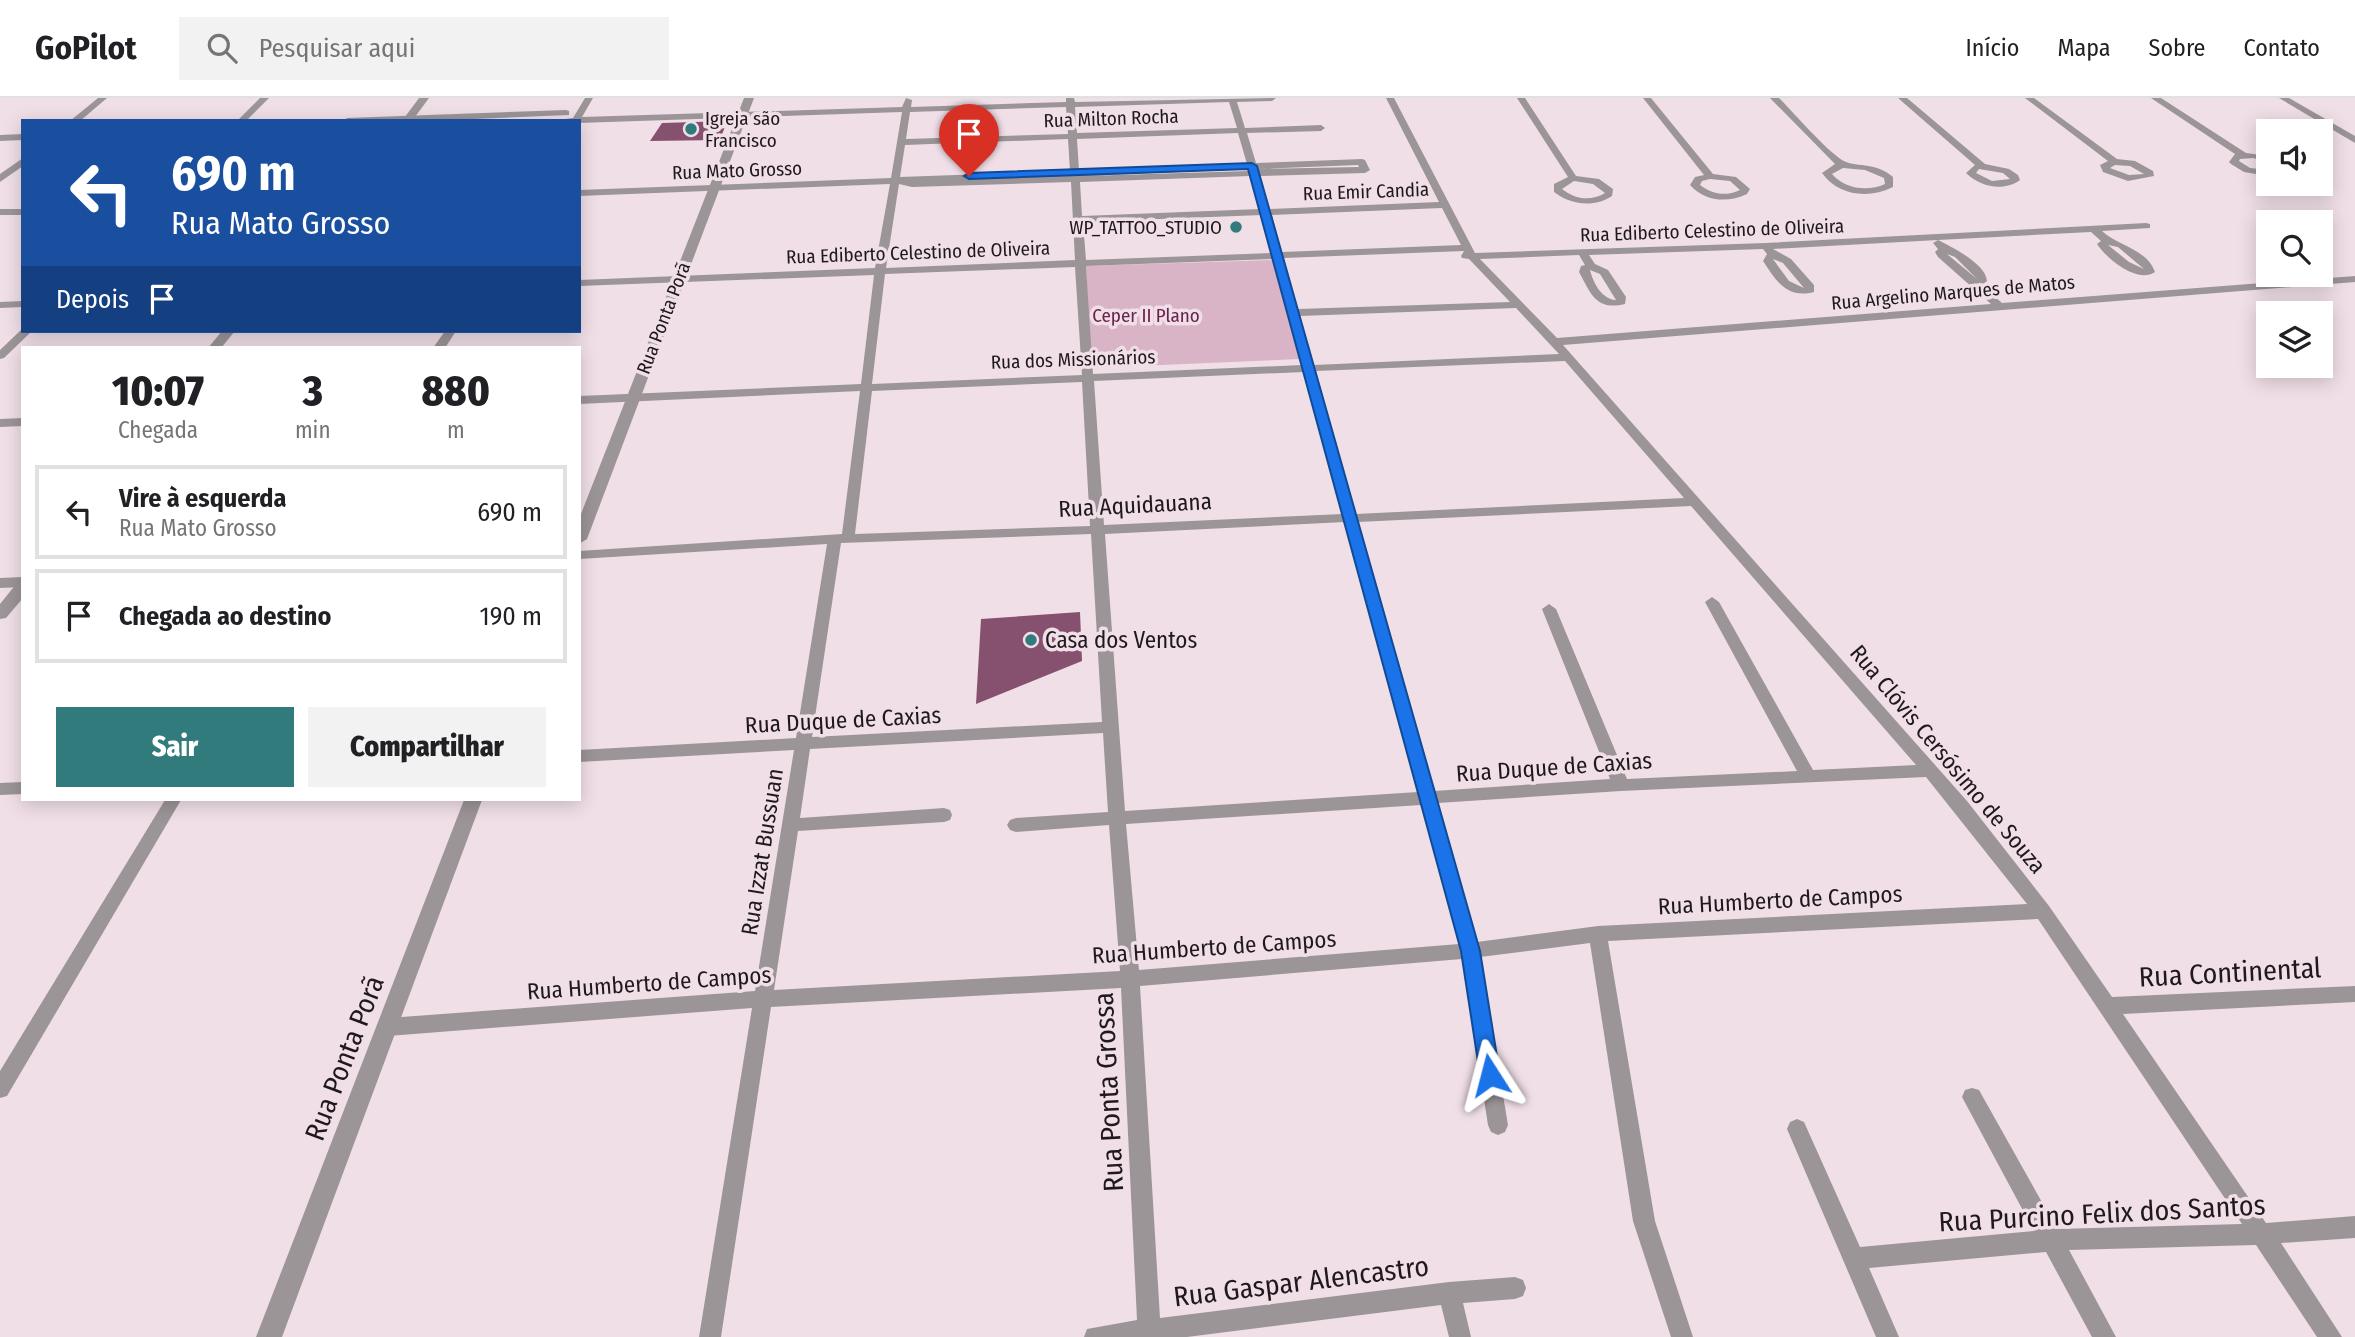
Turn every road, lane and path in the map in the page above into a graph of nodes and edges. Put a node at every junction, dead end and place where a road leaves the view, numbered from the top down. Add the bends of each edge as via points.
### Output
1 (103, 98) edge
2 (265, 98) edge
3 (424, 98) edge
4 (589, 98) edge
5 (1058, 98) edge
6 (1272, 98) edge
7 (1390, 98) edge
8 (1521, 98) edge
9 (1647, 98) edge
10 (1774, 98) edge
11 (1902, 98) edge
12 (2029, 98) edge
13 (2155, 98) edge
14 (2283, 98) edge
15 (1232, 99) edge
16 (1070, 101) edge
17 (908, 103) edge
18 (745, 107) edge
19 (577, 118) edge
20 (77, 119) edge
21 (243, 119) edge
22 (408, 119) edge
23 (492, 119) edge
24 (1321, 128) dead end
25 (21, 130) edge
26 (0, 131) edge
27 (1242, 131) junction
28 (21, 137) edge
29 (1072, 137) junction
30 (0, 138) edge
31 (2355, 140) edge
32 (902, 142) junction
33 (2243, 155) junction
34 (2256, 157) edge
35 (2115, 162) dead end
36 (21, 163) edge
37 (1841, 165) junction
38 (1982, 166) dead end
39 (1253, 170) junction
40 (2256, 171) edge
41 (1076, 176) junction
42 (1710, 176) dead end
43 (1573, 178) junction
44 (0, 179) edge
45 (896, 181) junction
46 (713, 188) junction
47 (581, 193) edge
48 (1445, 205) junction
49 (0, 212) edge
50 (21, 212) edge
51 (1266, 212) junction
52 (1078, 219) junction
53 (2146, 226) dead end
54 (2094, 229) junction
55 (1933, 239) junction
56 (2107, 241) dead end
57 (1470, 252) junction
58 (1583, 253) junction
59 (1279, 260) junction
60 (1080, 264) junction
61 (1591, 266) dead end
62 (880, 271) junction
63 (677, 279) junction
64 (2355, 279) edge
65 (581, 283) edge
66 (0, 304) edge
67 (21, 304) edge
68 (1520, 305) junction
69 (1998, 305) junction
70 (1293, 313) junction
71 (24, 333) edge
72 (1554, 342) junction
73 (0, 356) edge
74 (1568, 357) junction
75 (1308, 368) junction
76 (1086, 378) junction
77 (865, 387) junction
78 (633, 398) junction
79 (581, 400) edge
80 (21, 422) edge
81 (0, 423) edge
82 (1693, 502) junction
83 (1349, 518) junction
84 (1096, 530) junction
85 (581, 534) edge
86 (842, 539) junction
87 (581, 555) edge
88 (21, 582) edge
89 (0, 583) edge
90 (21, 589) edge
91 (1712, 602) dead end
92 (1549, 609) dead end
93 (0, 614) edge
94 (1110, 727) junction
95 (804, 746) junction
96 (581, 756) edge
97 (1928, 771) junction
98 (1807, 775) junction
99 (1621, 785) junction
100 (21, 788) edge
101 (0, 789) edge
102 (1428, 799) junction
103 (172, 801) edge
104 (473, 801) edge
105 (944, 815) dead end
106 (1118, 818) junction
107 (792, 825) junction
108 (1016, 825) dead end
109 (2043, 911) junction
110 (1598, 934) junction
111 (1470, 951) junction
112 (1130, 979) junction
113 (2355, 994) edge
114 (764, 999) junction
115 (2108, 1006) junction
116 (388, 1027) junction
117 (8, 1061) edge
118 (0, 1088) edge
119 (1972, 1097) dead end
120 (1498, 1125) dead end
121 (1797, 1129) dead end
122 (2355, 1227) edge
123 (2261, 1234) junction
124 (2053, 1240) junction
125 (1852, 1259) junction
126 (1515, 1289) dead end
127 (1450, 1293) junction
128 (1149, 1330) junction
129 (269, 1337) edge
130 (710, 1337) edge
131 (1095, 1337) edge
132 (1460, 1337) edge
133 (1682, 1337) edge
134 (1888, 1337) edge
135 (2105, 1337) edge
136 (2331, 1337) edge

1 - 20 street
2 - 21 street
3 - 22 street
4 - 19 street
5 - 17 street
6 - 15 street
7 - 48 street, Rua Clóvis Cersósimo de Souza
8 - 43 street
9 - 42 street
10 - 37 street
11 - 38 street
12 - 35 street
13 - 33 street
14 - 31 street
15 - 16 street
15 - 27 street
16 - 17 street
16 - 29 street, Rua Ponta Grossa
17 - 18 street
17 - 32 street, Rua Izzat Bussuan
18 - 19 street
18 - 46 street, Rua Ponta Porã
19 - 23 street
24 - 27 street, Rua Milton Rocha
25 - 26 street
27 - 29 street, Rua Milton Rocha
27 - 39 street
28 - 30 street
29 - 32 street, Rua Milton Rocha
29 - 41 street, Rua Ponta Grossa
32 - 45 street, Rua Izzat Bussuan
33 - 34 street
33 - 40 street via 2234,162
36 - 44 street
37 - 37 street via 1827,173 1839,185 1868,191 1890,185 1888,177 1873,169
39 - 39 street, Rua Mato Grosso via 1365,170 1362,162
39 - 41 street, Rua Mato Grosso
39 - 51 street
41 - 45 street, Rua Mato Grosso
41 - 52 street, Rua Ponta Grossa
43 - 43 street via 1557,190 1567,197 1594,201 1609,194 1603,184
45 - 46 street, Rua Mato Grosso
45 - 62 street, Rua Izzat Bussuan
46 - 47 street, Rua Mato Grosso
46 - 63 street, Rua Ponta Porã
48 - 51 street, Rua Emir Candia
48 - 57 street, Rua Clóvis Cersósimo de Souza
49 - 50 street
51 - 52 street, Rua Emir Candia
51 - 59 street
52 - 60 street, Rua Ponta Grossa
53 - 54 street, Rua Ediberto Celestino de Oliveira
54 - 55 street, Rua Ediberto Celestino de Oliveira
54 - 56 street
55 - 58 street, Rua Ediberto Celestino de Oliveira via 1770,251
55 - 69 street via 1944,249 1942,255
57 - 58 street, Rua Ediberto Celestino de Oliveira
57 - 59 street, Rua Ediberto Celestino de Oliveira
57 - 68 street, Rua Clóvis Cersósimo de Souza
58 - 61 street
59 - 60 street, Rua Ediberto Celestino de Oliveira
59 - 70 street
60 - 62 street, Rua Ediberto Celestino de Oliveira
60 - 76 street, Rua Ponta Grossa
62 - 63 street, Rua Ediberto Celestino de Oliveira
62 - 77 street, Rua Izzat Bussuan
63 - 65 street, Rua Ediberto Celestino de Oliveira
63 - 78 street, Rua Ponta Porã
64 - 69 street, Rua Argelino Marques de Matos
66 - 67 street
68 - 70 street
68 - 72 street, Rua Clóvis Cersósimo de Souza
69 - 72 street, Rua Argelino Marques de Matos
70 - 75 street
71 - 73 street
72 - 74 street, Rua Clóvis Cersósimo de Souza
74 - 75 street, Rua dos Missionários
74 - 82 street, Rua Clóvis Cersósimo de Souza
75 - 76 street, Rua dos Missionários
75 - 83 street
76 - 77 street, Rua dos Missionários
76 - 84 street, Rua Ponta Grossa
77 - 78 street, Rua dos Missionários
77 - 86 street, Rua Izzat Bussuan
78 - 79 street, Rua dos Missionários
78 - 85 street, Rua Ponta Porã
80 - 81 street
82 - 83 street, Rua Aquidauana
82 - 97 street, Rua Clóvis Cersósimo de Souza
83 - 84 street, Rua Aquidauana
83 - 102 street
84 - 86 street, Rua Aquidauana
84 - 94 street, Rua Ponta Grossa
86 - 87 street, Rua Aquidauana
86 - 95 street, Rua Izzat Bussuan
88 - 89 street
90 - 93 street
91 - 98 street
92 - 99 street
94 - 95 street, Rua Duque de Caxias
94 - 106 street, Rua Ponta Grossa
95 - 96 street, Rua Duque de Caxias
95 - 107 street, Rua Izzat Bussuan
97 - 98 street, Rua Duque de Caxias
97 - 109 street, Rua Clóvis Cersósimo de Souza
98 - 99 street, Rua Duque de Caxias
99 - 102 street, Rua Duque de Caxias
100 - 101 street
102 - 106 street, Rua Duque de Caxias
102 - 111 street
103 - 117 street
104 - 116 street, Rua Ponta Porã
105 - 107 street
106 - 108 street, Rua Duque de Caxias
106 - 112 street, Rua Ponta Grossa
107 - 114 street, Rua Izzat Bussuan
109 - 110 street, Rua Humberto de Campos
109 - 115 street, Rua Clóvis Cersósimo de Souza
110 - 111 street, Rua Humberto de Campos
110 - 133 street via 1644,1221
111 - 112 street, Rua Humberto de Campos
111 - 120 street
112 - 114 street, Rua Humberto de Campos
112 - 128 street, Rua Ponta Grossa
113 - 115 street, Rua Continental
114 - 116 street, Rua Humberto de Campos
114 - 130 street, Rua Izzat Bussuan
115 - 123 street, Rua Clóvis Cersósimo de Souza
116 - 129 street, Rua Ponta Porã
117 - 118 street
119 - 124 street
121 - 125 street
122 - 123 street, Rua Purcino Felix dos Santos
123 - 124 street, Rua Purcino Felix dos Santos
123 - 136 street, Rua Clóvis Cersósimo de Souza
124 - 125 street, Rua Purcino Felix dos Santos
124 - 135 street
125 - 134 street
126 - 127 street, Rua Gaspar Alencastro
127 - 128 street, Rua Gaspar Alencastro
127 - 132 street
128 - 131 street, Rua Gaspar Alencastro

